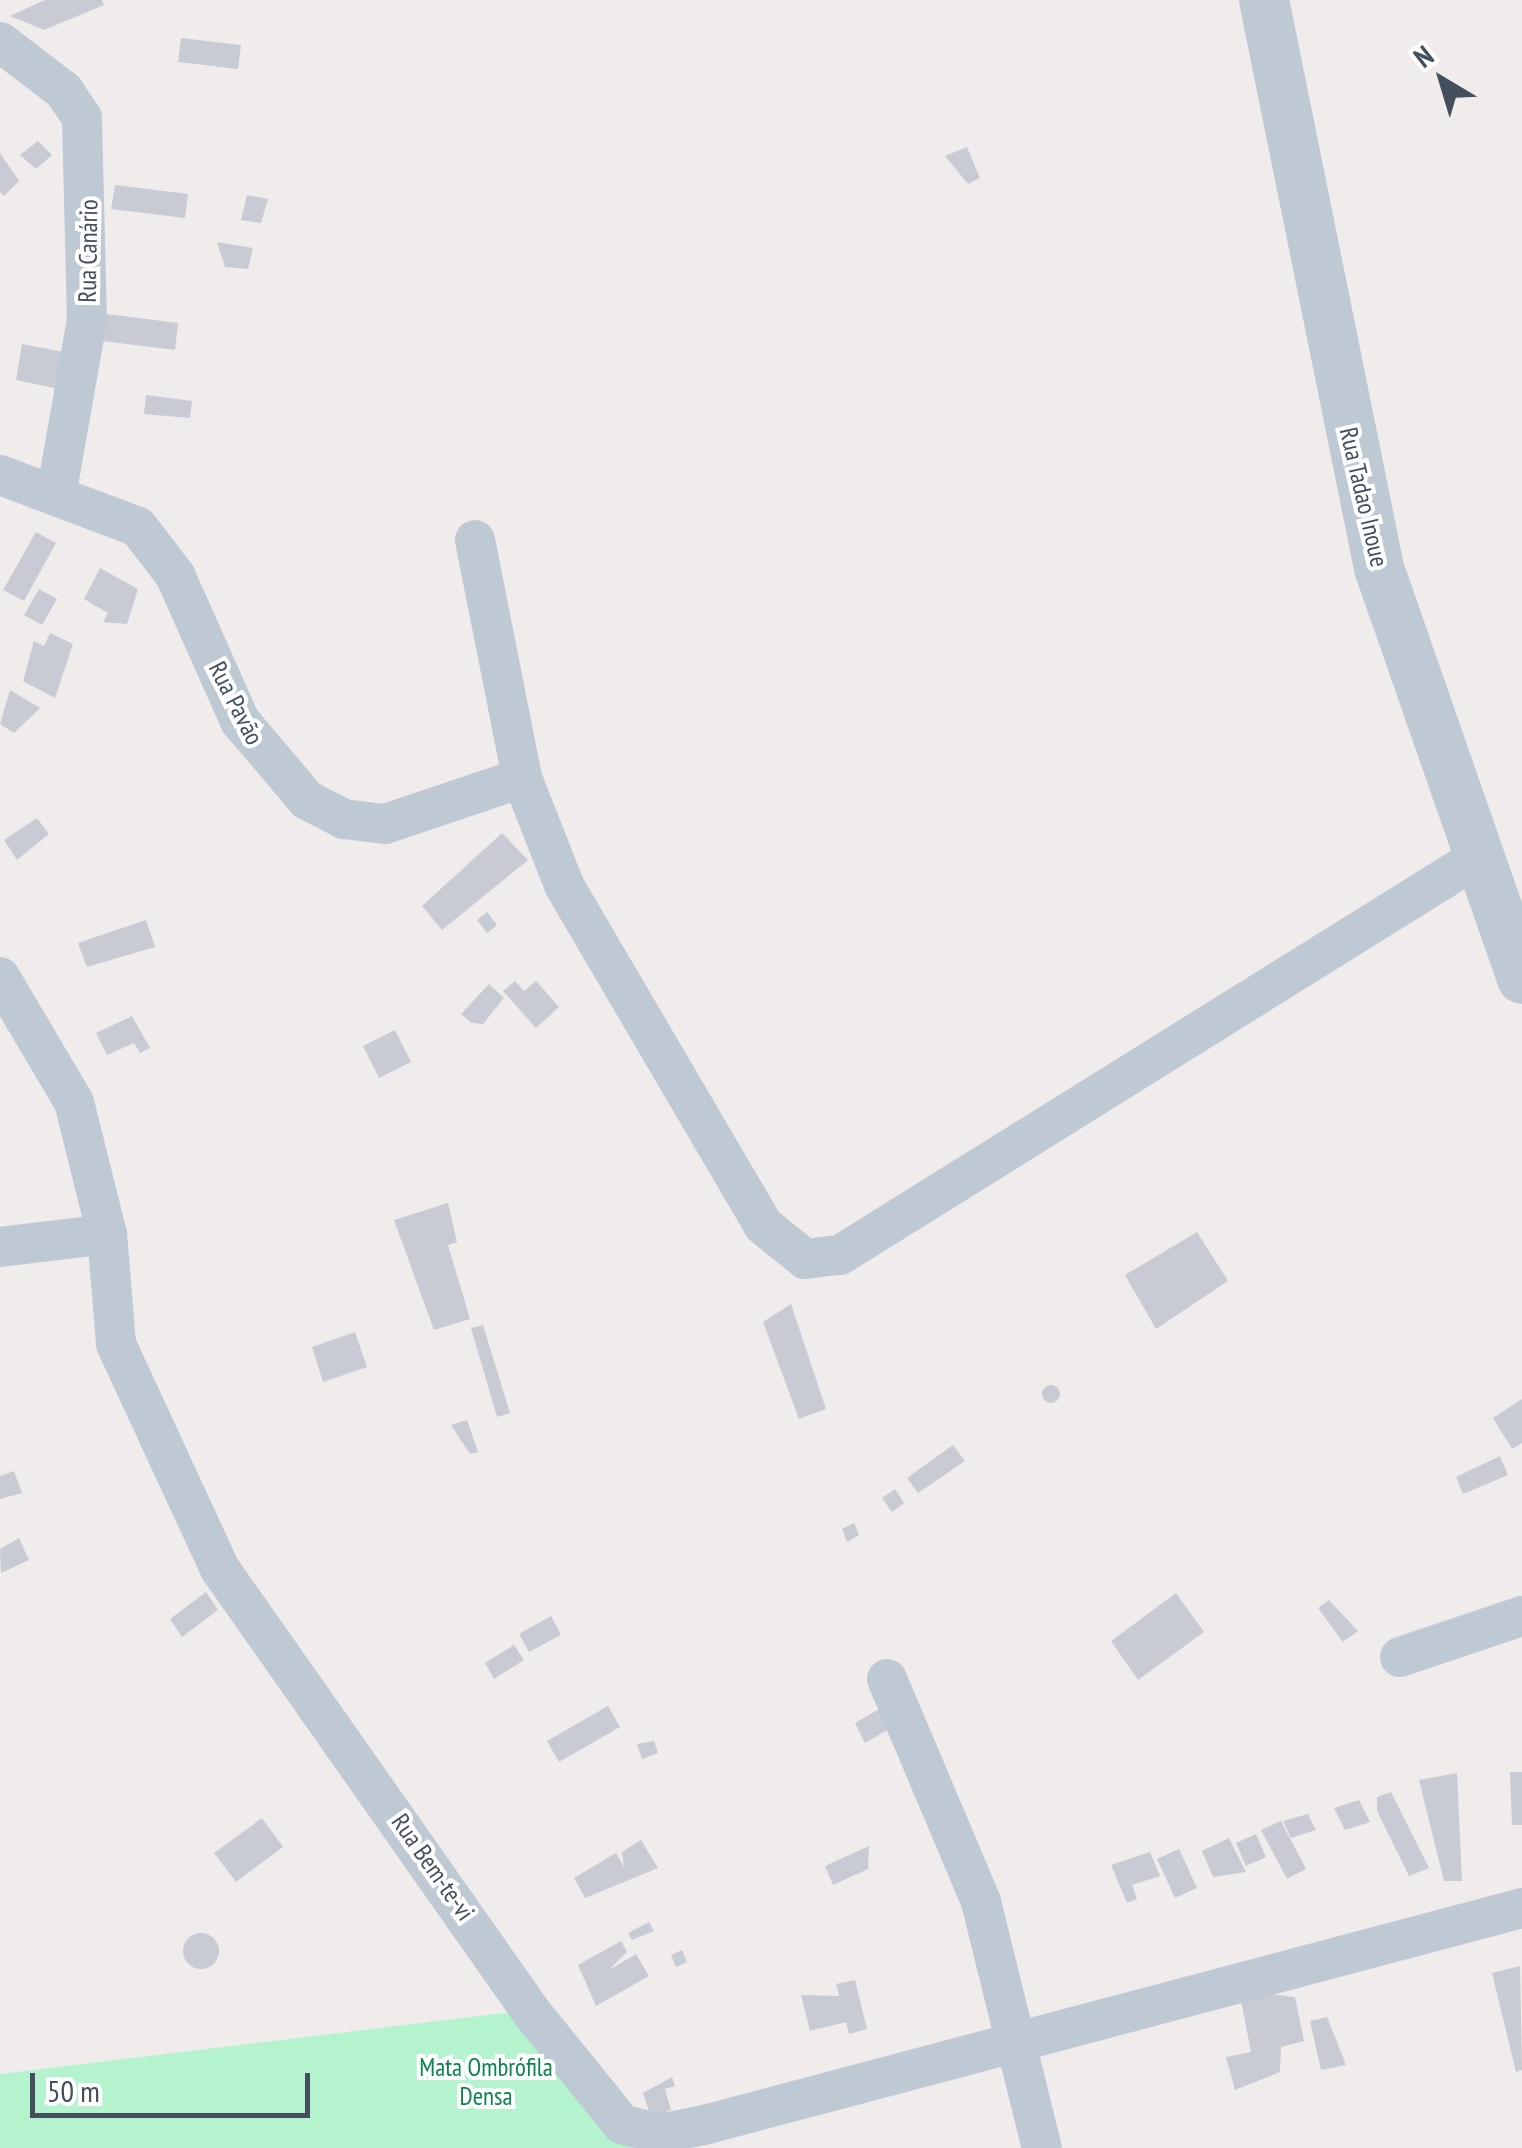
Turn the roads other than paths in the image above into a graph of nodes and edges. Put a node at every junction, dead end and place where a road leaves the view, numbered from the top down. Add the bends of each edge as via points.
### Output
1 (1264, 0) edge
2 (0, 42) edge
3 (0, 474) edge
4 (56, 495) junction
5 (475, 540) dead end
6 (522, 778) junction
7 (1482, 855) junction
8 (0, 977) edge
9 (1522, 979) edge
10 (107, 1234) junction
11 (0, 1247) edge
12 (1522, 1616) edge
13 (1400, 1657) dead end
14 (887, 1678) dead end
15 (1522, 1908) edge
16 (1015, 2046) junction
17 (1042, 2148) edge

1 - 7 street, Rua Tadao Inoue via 1379,568
2 - 4 street, Rua Canário via 64,91 82,118 87,320
3 - 4 street, Rua Pavão
4 - 6 street, Rua Pavão via 114,513 156,546 240,722 307,800 344,820 385,824
5 - 6 street
6 - 7 street via 565,886 762,1225 820,1262
7 - 9 street, Rua Tadao Inoue
8 - 10 street, Rua Bem-te-vi via 74,1102
10 - 11 street
10 - 16 street, Rua Bem-te-vi via 116,1344 132,1392 220,1569 604,2108 639,2134 659,2134
12 - 13 street
14 - 16 street via 981,1902
15 - 16 street, Rua Bem-te-vi
16 - 17 street

